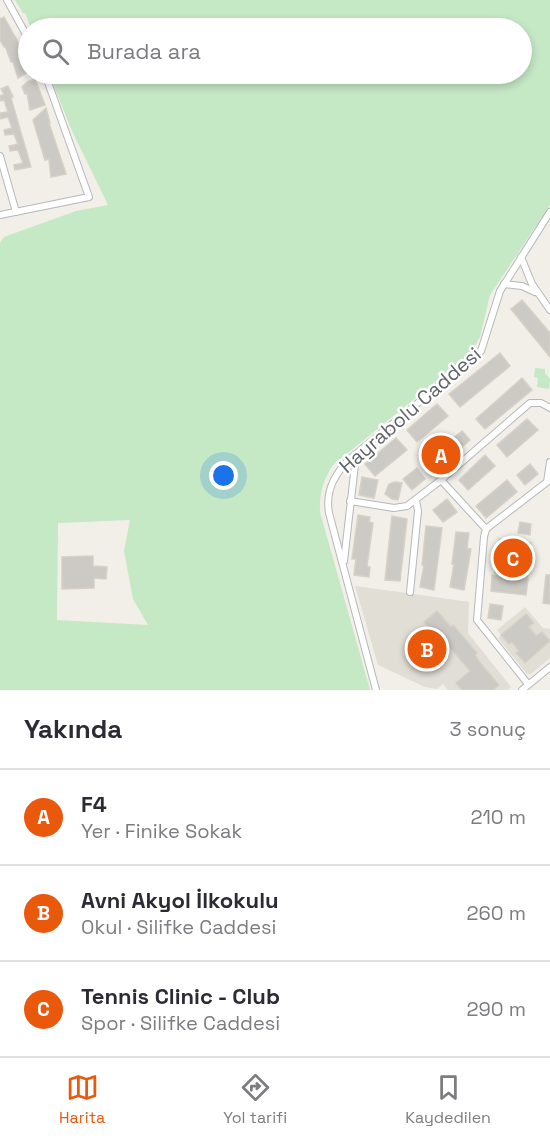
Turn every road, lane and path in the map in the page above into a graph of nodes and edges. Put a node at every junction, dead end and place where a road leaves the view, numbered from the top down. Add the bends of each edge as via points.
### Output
1 (7, 0) edge
2 (18, 20) edge
3 (49, 84) edge
4 (0, 156) edge
5 (16, 212) junction
6 (550, 212) edge
7 (0, 215) edge
8 (521, 257) junction
9 (504, 284) junction
10 (537, 294) junction
11 (550, 310) edge
12 (550, 408) edge
13 (361, 450) junction
14 (550, 462) edge
15 (441, 480) junction
16 (416, 500) junction
17 (350, 501) junction
18 (486, 529) junction
19 (344, 568) junction
20 (410, 592) dead end
21 (550, 667) edge
22 (528, 684) junction
23 (376, 690) edge
24 (522, 690) edge

1 - 2 street
3 - 5 street via 89,198
4 - 5 street
5 - 7 street
6 - 8 street, Hayrabolu Caddesi
8 - 9 street, Hayrabolu Caddesi
8 - 10 street
9 - 10 street
9 - 13 street, Hayrabolu Caddesi via 481,351
10 - 11 street
12 - 15 street via 543,403 530,403
13 - 17 street
13 - 19 street, Hayrabolu Caddesi via 336,474 329,493 329,513
14 - 18 street via 546,482
15 - 16 street
15 - 18 street
16 - 17 street via 398,508
16 - 20 street
17 - 19 street
18 - 22 street via 477,620
19 - 23 street, Hayrabolu Caddesi
21 - 22 street
22 - 24 street

